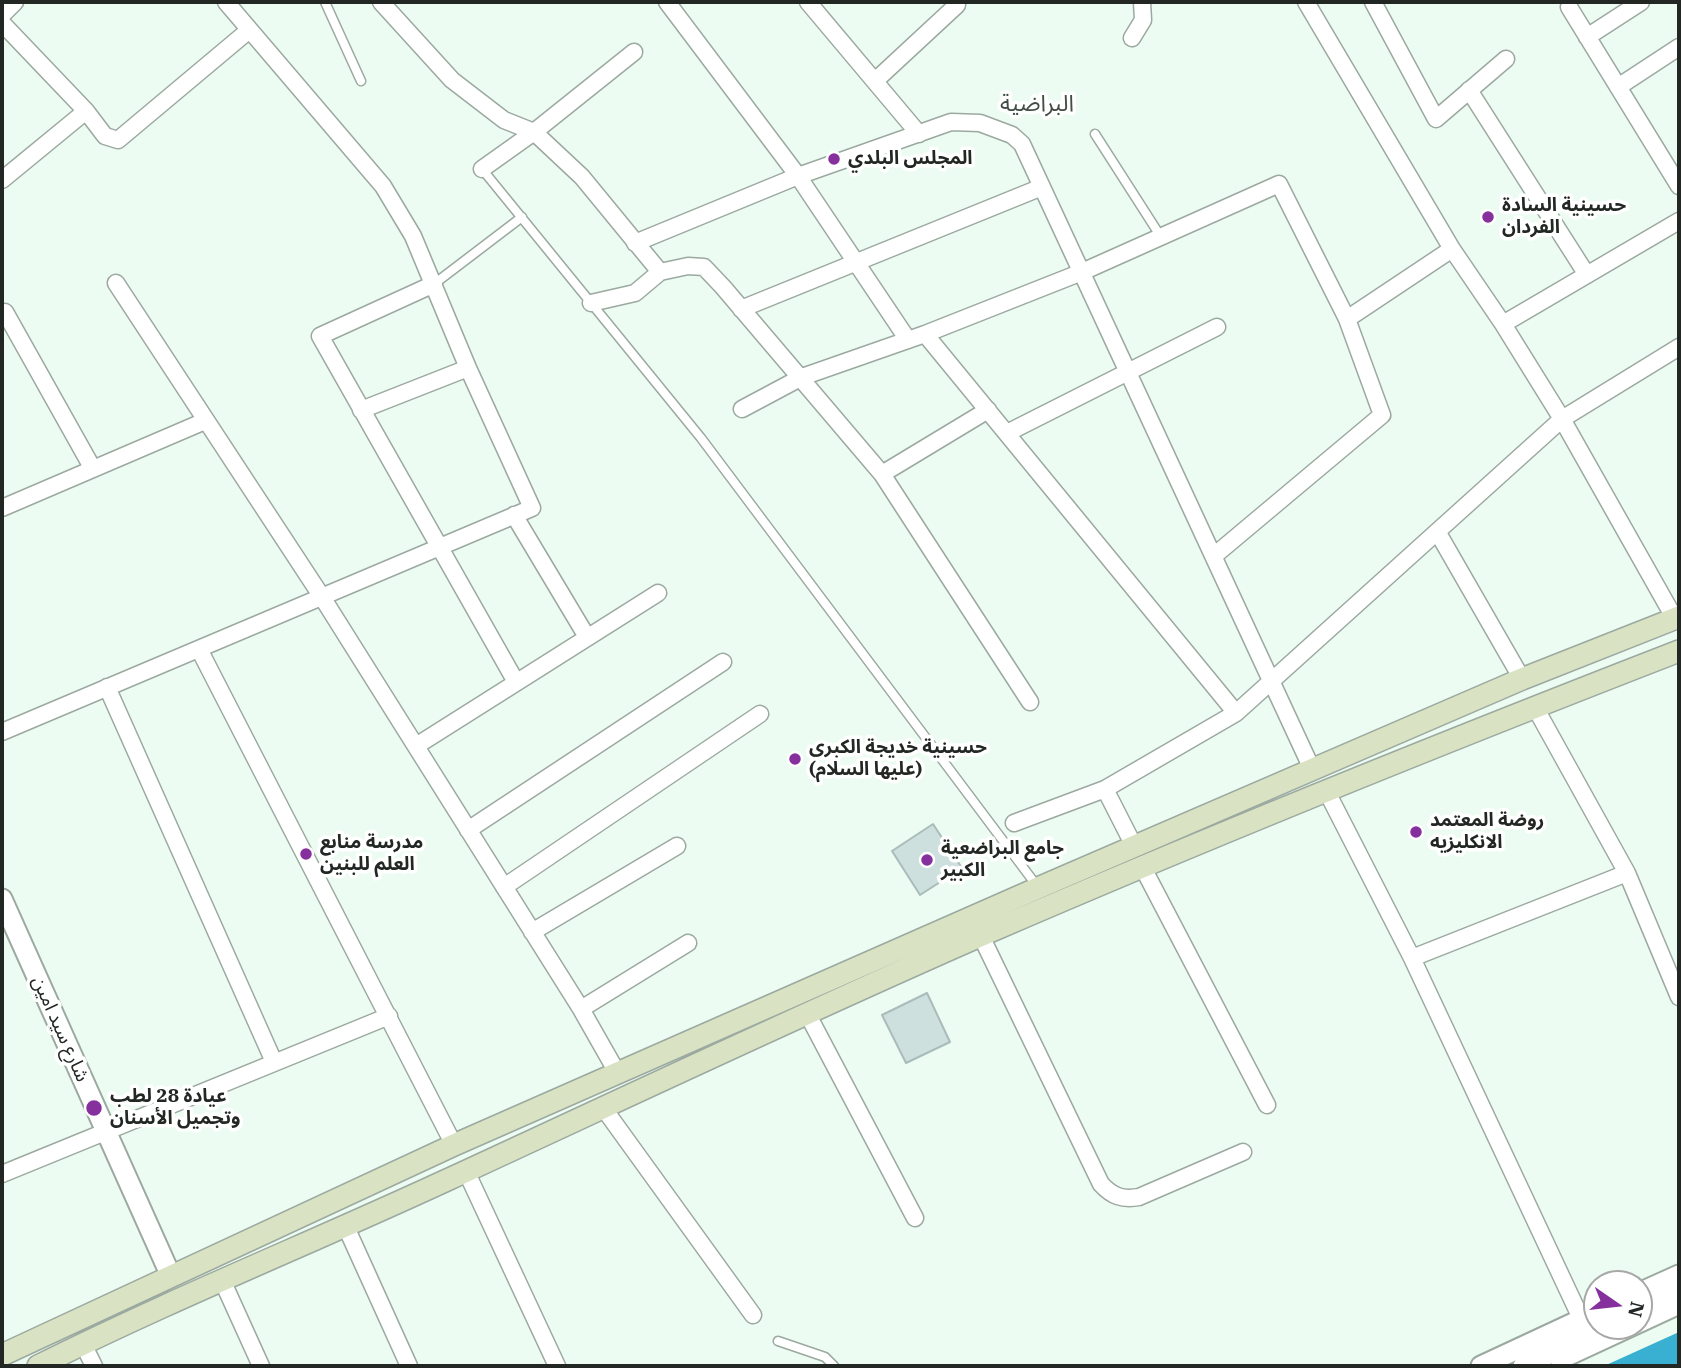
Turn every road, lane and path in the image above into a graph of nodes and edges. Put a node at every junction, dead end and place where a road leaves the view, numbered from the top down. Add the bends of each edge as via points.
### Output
1 (15, 2) edge
2 (226, 2) edge
3 (325, 2) edge
4 (381, 2) edge
5 (667, 2) edge
6 (808, 2) edge
7 (1142, 2) edge
8 (1306, 2) edge
9 (1373, 2) edge
10 (1641, 2) edge
11 (957, 5) dead end
12 (1569, 7) dead end
13 (2, 15) edge
14 (2, 23) edge
15 (248, 31) junction
16 (1587, 37) junction
17 (1132, 38) dead end
18 (1679, 47) edge
19 (634, 52) dead end
20 (1506, 59) dead end
21 (361, 81) dead end
22 (875, 81) junction
23 (1618, 87) junction
24 (1469, 90) junction
25 (86, 111) junction
26 (534, 132) junction
27 (919, 134) junction
28 (1095, 134) dead end
29 (482, 169) joint
30 (798, 176) junction
31 (2, 180) edge
32 (1679, 186) edge
33 (1042, 187) junction
34 (522, 217) junction
35 (1679, 221) edge
36 (1161, 237) junction
37 (635, 243) junction
38 (1452, 249) junction
39 (857, 264) junction
40 (660, 272) junction
41 (1082, 272) junction
42 (1587, 275) junction
43 (116, 283) dead end
44 (434, 284) junction
45 (591, 303) junction
46 (741, 309) junction
47 (2, 313) edge
48 (1346, 319) junction
49 (1503, 324) junction
50 (1217, 327) dead end
51 (925, 334) junction
52 (908, 340) junction
53 (1679, 347) edge
54 (467, 368) junction
55 (1129, 371) junction
56 (802, 377) junction
57 (361, 410) junction
58 (742, 410) dead end
59 (988, 410) junction
60 (1562, 419) junction
61 (205, 421) junction
62 (1007, 433) junction
63 (93, 469) junction
64 (882, 474) junction
65 (2, 508) edge
66 (514, 515) junction
67 (1438, 534) junction
68 (442, 546) junction
69 (1215, 555) junction
70 (658, 593) dead end
71 (322, 597) junction
72 (1677, 618) edge
73 (587, 637) junction
74 (1601, 648) junction
75 (199, 649) junction
76 (1679, 651) edge
77 (723, 662) dead end
78 (1611, 677) junction
79 (1522, 679) junction
80 (516, 681) junction
81 (1273, 681) junction
82 (107, 687) junction
83 (1030, 702) dead end
84 (1536, 709) junction
85 (1236, 713) junction
86 (761, 714) dead end
87 (2, 732) edge
88 (415, 746) junction
89 (1312, 769) junction
90 (1105, 789) junction
91 (1327, 792) junction
92 (1013, 823) dead end
93 (468, 830) junction
94 (677, 846) dead end
95 (1134, 846) junction
96 (1142, 866) junction
97 (1627, 873) junction
98 (504, 887) junction
99 (1038, 888) junction
100 (2, 899) edge
101 (532, 932) junction
102 (981, 936) junction
103 (688, 943) dead end
104 (1412, 958) junction
105 (1679, 997) edge
106 (581, 1009) junction
107 (808, 1015) junction
108 (389, 1016) junction
109 (274, 1062) junction
110 (618, 1074) junction
111 (1267, 1105) dead end
112 (602, 1106) junction
113 (106, 1131) junction
114 (454, 1145) junction
115 (1242, 1152) dead end
116 (466, 1171) junction
117 (2, 1174) edge
118 (915, 1218) dead end
119 (346, 1227) junction
120 (170, 1275) junction
121 (1679, 1275) edge
122 (222, 1280) junction
123 (1653, 1287) edge
124 (1679, 1295) edge
125 (181, 1297) junction
126 (1653, 1307) edge
127 (1583, 1308) edge
128 (1679, 1309) edge
129 (753, 1315) dead end
130 (1583, 1325) edge
131 (1583, 1327) edge
132 (778, 1340) dead end
133 (83, 1344) junction
134 (2, 1355) edge
135 (38, 1366) edge
136 (94, 1366) edge
137 (261, 1366) edge
138 (409, 1366) edge
139 (557, 1366) edge
140 (834, 1366) edge
141 (1481, 1366) edge
142 (1523, 1366) edge
143 (1556, 1366) edge

1 - 13 street
2 - 15 street
3 - 21 lane
4 - 26 street via 452,80 504,120
5 - 30 street
6 - 22 street
7 - 17 street via 1143,20
8 - 38 street
9 - 24 street via 1436,119
10 - 16 street
11 - 22 street
12 - 16 street
14 - 25 street
15 - 25 street via 118,140 105,136
15 - 44 street via 383,186 413,236
16 - 23 street
18 - 23 street
19 - 26 street
20 - 24 street
22 - 27 street
23 - 32 street
24 - 42 street
25 - 31 street
26 - 29 street
26 - 37 street via 582,177
27 - 30 street
27 - 33 street via 966,120 1000,130 1022,144
28 - 36 lane
29 - 34 lane
30 - 37 street
30 - 39 street
33 - 39 street
33 - 41 street
34 - 44 lane
34 - 45 lane
35 - 42 street
36 - 41 street
36 - 48 street via 1279,184
37 - 40 street
38 - 48 street
38 - 49 street
39 - 46 street
39 - 52 street
40 - 45 street via 635,293
40 - 46 street via 704,267
41 - 51 street
41 - 55 street
42 - 49 street
43 - 61 street
44 - 54 street
44 - 57 street via 320,336
45 - 99 lane via 701,438
46 - 56 street
47 - 63 street
48 - 69 street via 1382,415
49 - 60 street
50 - 55 street
51 - 52 street
51 - 59 street
52 - 56 street
53 - 60 street
54 - 57 street
54 - 66 street via 532,508
55 - 62 street
55 - 69 street
56 - 58 street
56 - 64 street
57 - 68 street
59 - 62 street
59 - 64 street
60 - 67 street
60 - 72 street
61 - 63 street
61 - 71 street
62 - 85 street
63 - 65 street
64 - 83 street
66 - 68 street
66 - 73 street
67 - 79 street
67 - 81 street
68 - 71 street
68 - 80 street
69 - 81 street
70 - 73 street
71 - 75 street
71 - 88 street
72 - 74 main road
73 - 80 street
74 - 78 main road
74 - 79 main road
75 - 82 street
75 - 108 street
76 - 78 main road
77 - 93 street
78 - 84 main road
79 - 89 main road
80 - 88 street
81 - 85 street
81 - 89 street
82 - 87 street
82 - 109 street
84 - 91 main road
84 - 97 street
85 - 90 street
86 - 98 street
88 - 93 street
89 - 95 main road
90 - 92 street
90 - 95 street
91 - 96 main road
91 - 104 street
93 - 98 street
94 - 101 street
95 - 99 main road
96 - 102 main road
96 - 111 street
97 - 104 street
97 - 105 street
98 - 101 street
99 - 110 main road
100 - 113 street, شارع سيد امين
101 - 106 street
102 - 107 main road
102 - 115 street via 1108,1192 1128,1199 1139,1197
103 - 106 street
104 - 127 street
106 - 110 street
107 - 112 main road
107 - 118 street
108 - 109 street
108 - 114 street
109 - 113 street
110 - 114 main road
112 - 116 main road
112 - 129 street
113 - 117 street
113 - 120 street, شارع سيد امين
114 - 116 main road
114 - 120 main road
116 - 119 main road
116 - 139 street
119 - 122 main road
119 - 138 street
120 - 125 main road
120 - 134 main road
121 - 123 street
122 - 125 main road
122 - 137 street
124 - 126 street
125 - 133 main road
128 - 143 street
130 - 141 street
131 - 142 street
132 - 140 lane via 825,1357
133 - 135 main road
133 - 136 street

